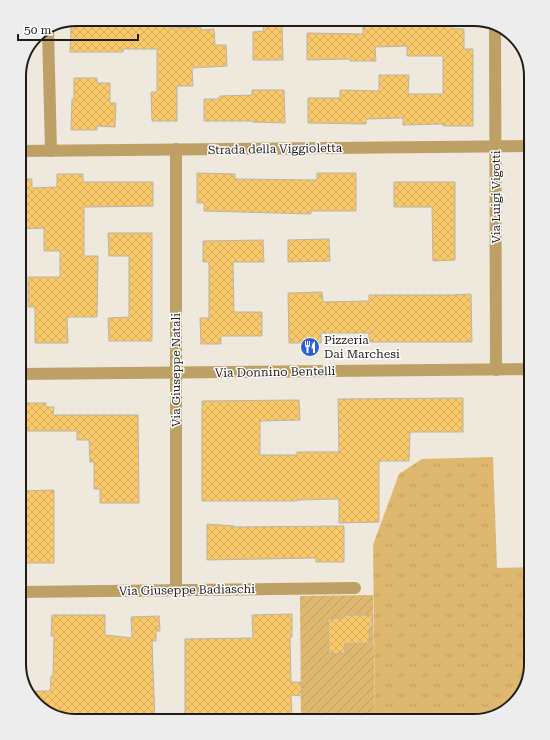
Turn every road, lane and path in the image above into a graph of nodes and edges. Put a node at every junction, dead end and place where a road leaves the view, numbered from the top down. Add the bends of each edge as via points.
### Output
1 (495, 31) edge
2 (48, 34) edge
3 (495, 146) junction
4 (524, 146) edge
5 (176, 150) junction
6 (26, 151) edge
7 (51, 151) junction
8 (524, 369) edge
9 (496, 370) junction
10 (176, 372) junction
11 (26, 374) edge
12 (355, 588) dead end
13 (176, 590) junction
14 (26, 592) edge

1 - 3 street, Via Luigi Vigotti
2 - 7 street
3 - 4 street, Strada della Viggioletta
3 - 5 street, Strada della Viggioletta
3 - 9 street, Via Luigi Vigotti
5 - 7 street, Strada della Viggioletta
5 - 10 street, Via Giuseppe Natali
6 - 7 street, Strada della Viggioletta
8 - 9 street, Via Donnino Bentelli
9 - 10 street, Via Donnino Bentelli
10 - 11 street, Via Donnino Bentelli
10 - 13 street, Via Giuseppe Natali
12 - 13 street, Via Giuseppe Badiaschi
13 - 14 street, Via Giuseppe Badiaschi

